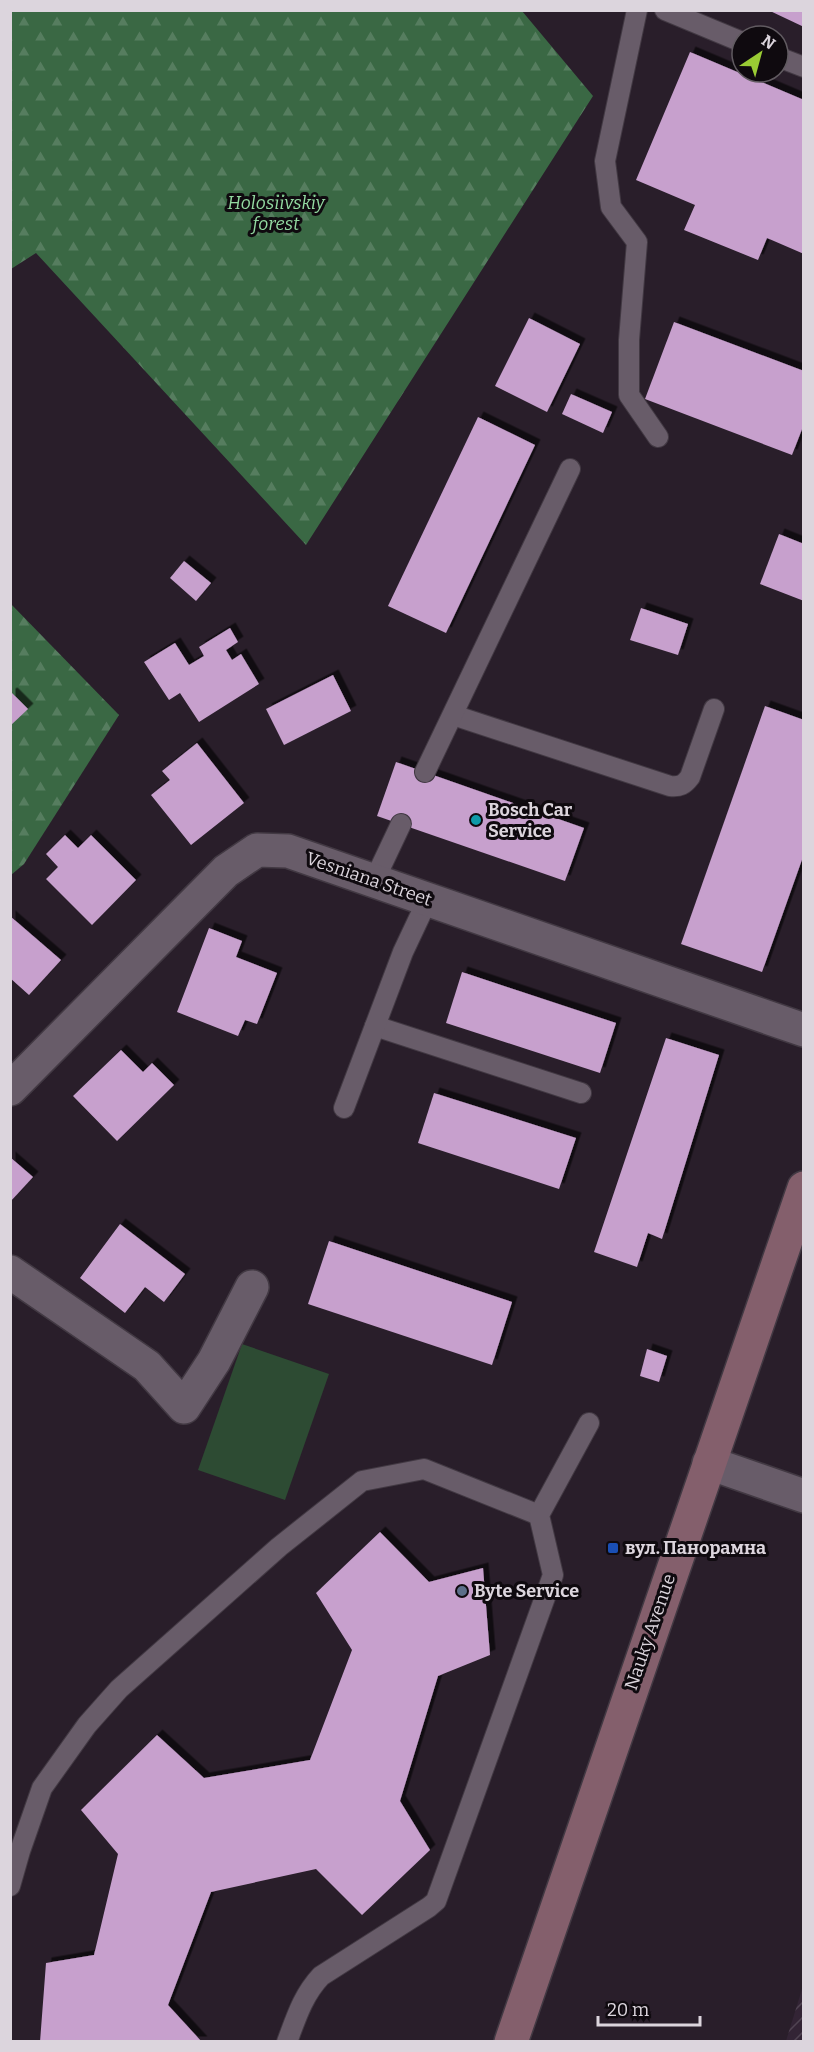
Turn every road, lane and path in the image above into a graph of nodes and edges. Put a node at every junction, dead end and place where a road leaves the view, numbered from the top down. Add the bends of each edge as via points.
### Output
1 (637, 10) edge
2 (665, 10) edge
3 (730, 37) edge
4 (790, 62) edge
5 (804, 68) edge
6 (658, 437) dead end
7 (570, 469) dead end
8 (714, 709) dead end
9 (453, 715) junction
10 (425, 772) dead end
11 (400, 824) dead end
12 (375, 880) junction
13 (428, 899) junction
14 (375, 1026) junction
15 (804, 1030) edge
16 (10, 1089) edge
17 (581, 1093) dead end
18 (344, 1108) dead end
19 (804, 1188) edge
20 (10, 1272) edge
21 (252, 1287) dead end
22 (589, 1424) dead end
23 (709, 1463) junction
24 (804, 1497) edge
25 (539, 1515) junction
26 (10, 1886) edge
27 (287, 2042) edge
28 (511, 2042) edge

1 - 6 lane via 605,161 611,207 637,242 629,395
2 - 3 lane
4 - 5 lane
7 - 9 lane
8 - 9 lane via 690,777 680,787
9 - 10 lane
11 - 12 lane
12 - 13 street, Vesniana Street
12 - 16 street, Vesniana Street via 288,851 257,850 226,872
13 - 14 lane
13 - 15 street, Vesniana Street
14 - 17 lane
14 - 18 lane
19 - 23 main road, Nauky Avenue
20 - 21 street via 147,1366 184,1407 214,1361
22 - 25 lane
23 - 24 street
23 - 28 main road, Nauky Avenue
25 - 26 lane via 424,1469 362,1480 279,1547 118,1689 42,1788
25 - 27 lane via 553,1575 436,1901 321,1976 309,1988

